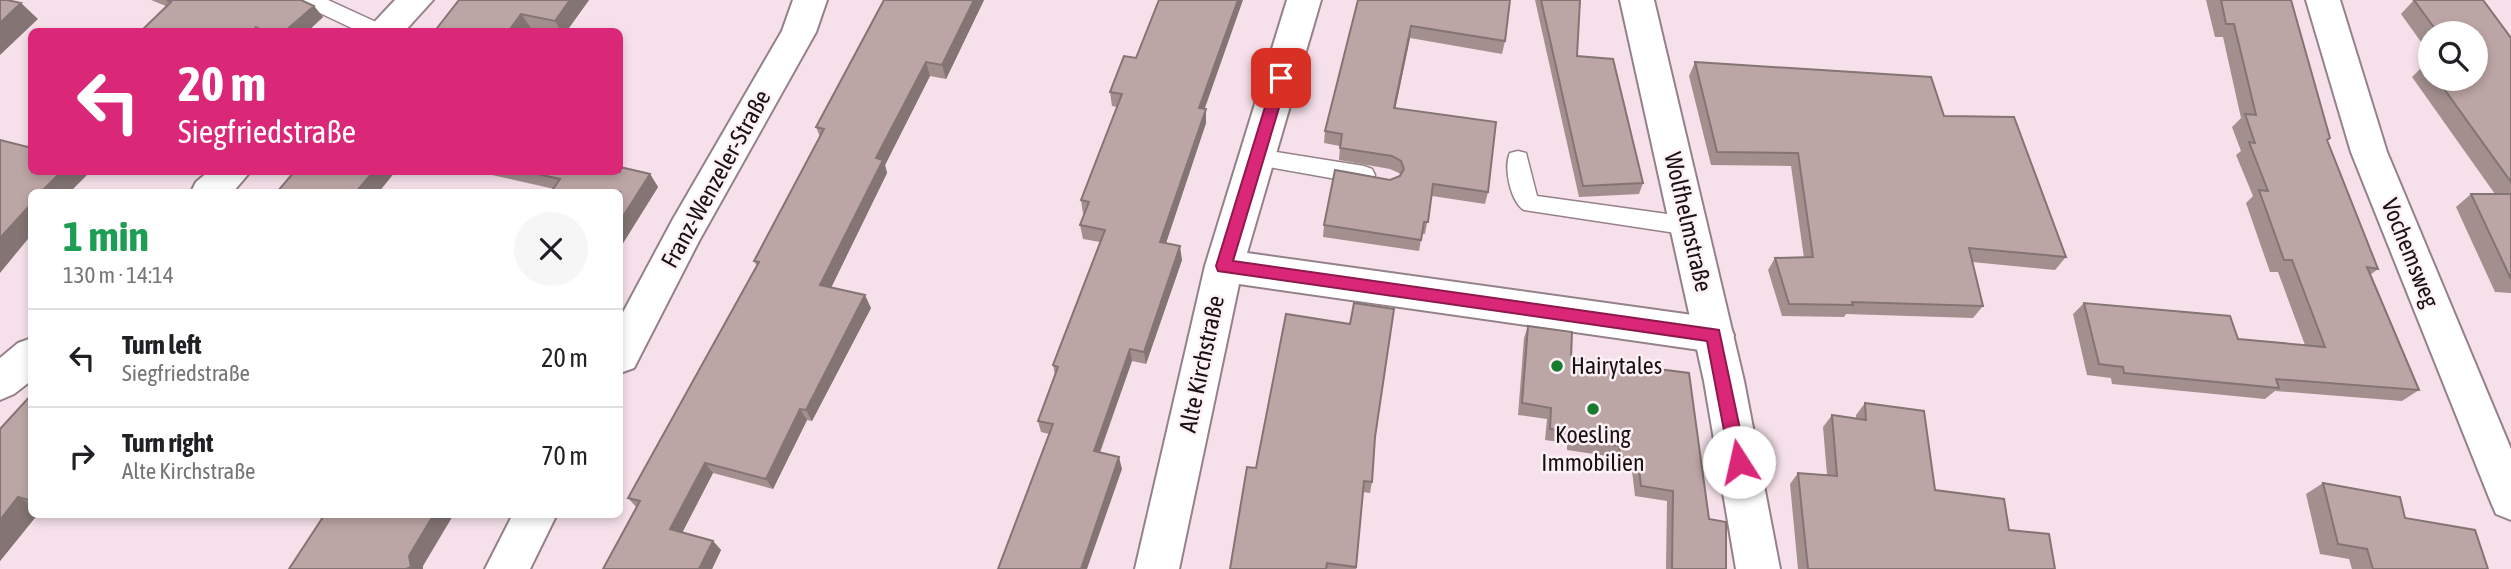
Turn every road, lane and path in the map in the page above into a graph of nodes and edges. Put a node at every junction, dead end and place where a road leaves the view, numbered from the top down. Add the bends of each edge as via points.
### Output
1 (310, 0) edge
2 (416, 0) edge
3 (810, 0) edge
4 (1304, 0) edge
5 (1637, 0) edge
6 (2323, 0) edge
7 (372, 28) edge
8 (385, 28) edge
9 (1257, 157) junction
10 (1518, 159) dead end
11 (229, 175) edge
12 (1390, 180) edge
13 (212, 189) edge
14 (1689, 226) junction
15 (1224, 266) junction
16 (1714, 335) junction
17 (623, 350) edge
18 (28, 358) edge
19 (0, 382) edge
20 (2511, 500) edge
21 (534, 518) edge
22 (507, 569) edge
23 (1157, 569) edge
24 (1758, 569) edge

1 - 7 lane
2 - 8 street
3 - 17 street, Franz-Wenzeler-Straße via 799,32
4 - 9 street, Alte Kirchstraße
5 - 14 street, Wolfhelmstraße
6 - 20 street, Vochemsweg via 2369,152
9 - 12 lane
9 - 15 street, Alte Kirchstraße
10 - 14 lane via 1524,199 1532,204
11 - 13 street
14 - 16 street, Wolfhelmstraße
15 - 16 street
15 - 23 street, Alte Kirchstraße
16 - 24 street, Wolfhelmstraße
18 - 19 street
21 - 22 street

